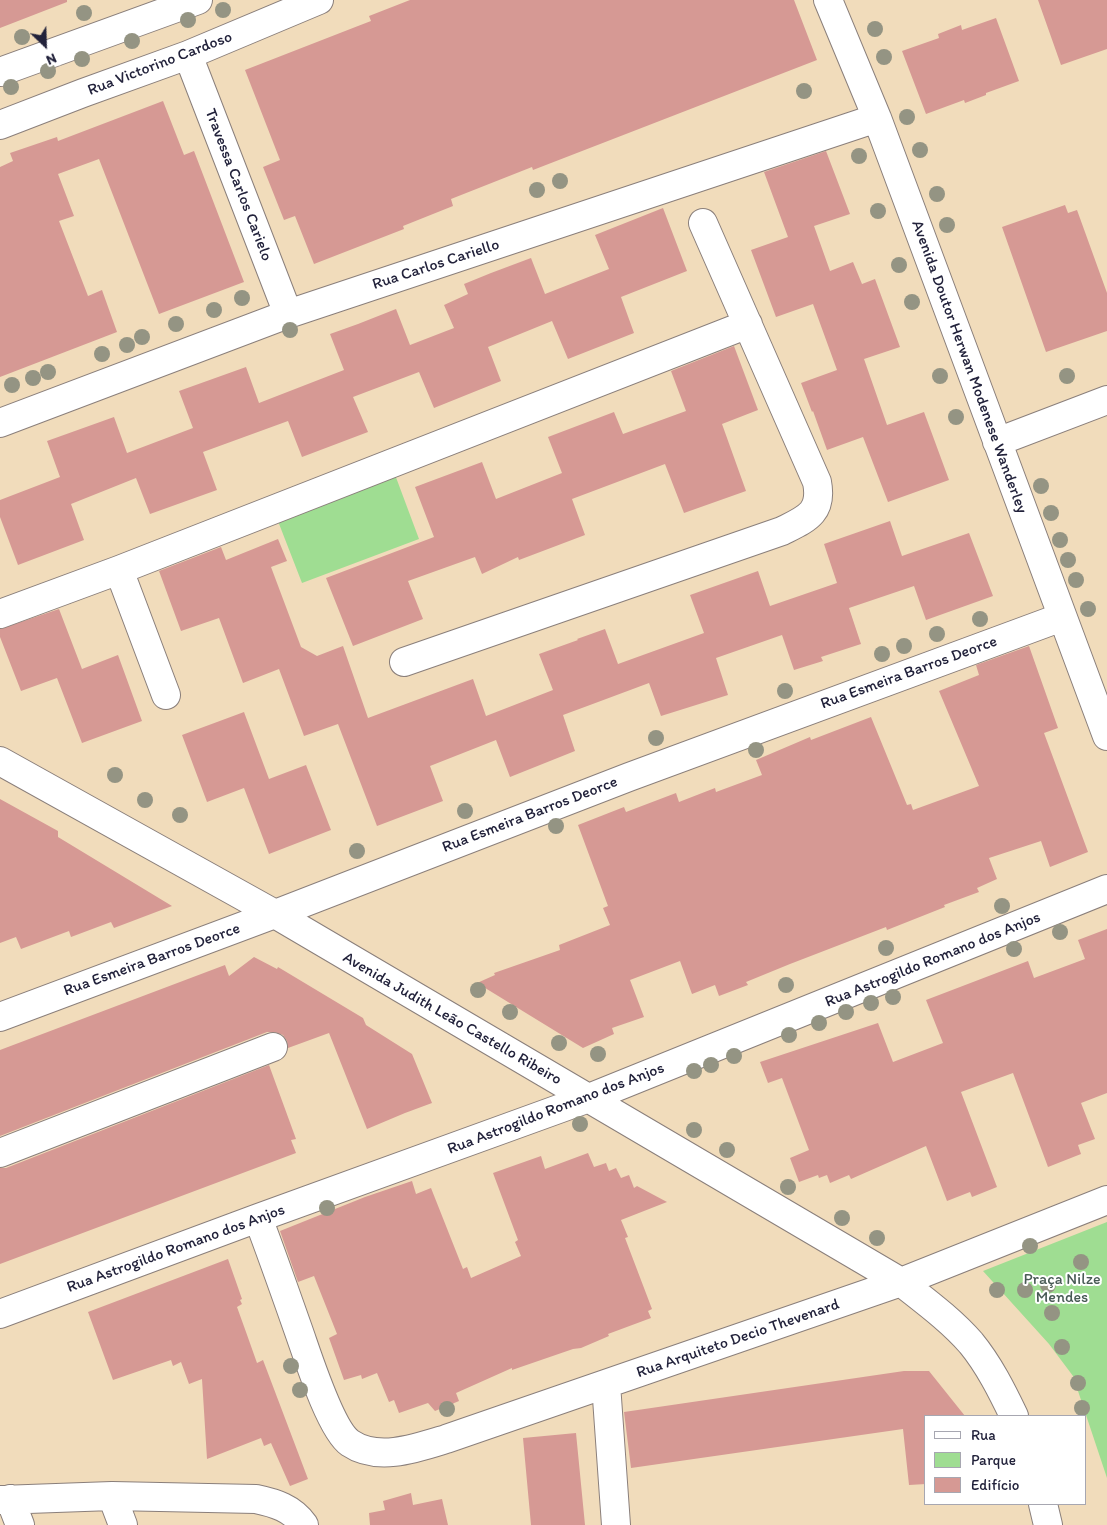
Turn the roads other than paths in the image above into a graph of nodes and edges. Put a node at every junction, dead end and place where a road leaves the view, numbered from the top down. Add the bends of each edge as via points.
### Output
1 (198, 0) edge
2 (319, 0) edge
3 (828, 0) edge
4 (188, 54) junction
5 (0, 72) edge
6 (877, 118) junction
7 (0, 125) edge
8 (704, 223) dead end
9 (288, 314) junction
10 (748, 324) junction
11 (1107, 400) edge
12 (0, 423) edge
13 (997, 442) junction
14 (118, 570) junction
15 (0, 614) edge
16 (1062, 618) junction
17 (404, 662) dead end
18 (166, 695) dead end
19 (1107, 736) edge
20 (0, 761) edge
21 (1107, 889) edge
22 (274, 914) junction
23 (0, 1017) edge
24 (273, 1047) dead end
25 (589, 1098) junction
26 (0, 1153) edge
27 (1107, 1200) edge
28 (258, 1218) junction
29 (901, 1282) junction
30 (0, 1314) edge
31 (606, 1384) junction
32 (1014, 1415) edge
33 (112, 1496) junction
34 (5, 1500) edge
35 (1043, 1505) edge
36 (20, 1525) edge
37 (123, 1525) edge
38 (304, 1525) edge
39 (616, 1525) edge
40 (1048, 1525) edge

1 - 5 street
2 - 4 street, Rua Victorino Cardoso
3 - 6 street, Avenida Doutor Herwan Modenese Wanderley
4 - 7 street, Rua Victorino Cardoso
4 - 9 street, Travessa Carlos Carielo
6 - 9 street, Rua Carlos Cariello
6 - 13 street, Avenida Doutor Herwan Modenese Wanderley
8 - 10 street
9 - 12 street, Rua Carlos Cariello
10 - 14 street
10 - 17 street via 817,482 818,502 808,516 782,531
11 - 13 street
13 - 16 street, Avenida Doutor Herwan Modenese Wanderley
14 - 15 street
14 - 18 street
16 - 19 street, Avenida Doutor Herwan Modenese Wanderley
16 - 22 street, Rua Esmeira Barros Deorce via 628,776
20 - 22 street, Avenida Judith Leão Castello Ribeiro
21 - 25 street, Rua Astrogildo Romano dos Anjos
22 - 23 street, Rua Esmeira Barros Deorce
22 - 25 street, Avenida Judith Leão Castello Ribeiro
24 - 26 street
25 - 28 street, Rua Astrogildo Romano dos Anjos
25 - 29 street, Avenida Judith Leão Castello Ribeiro
27 - 29 street, Rua Arquiteto Decio Thevenard
28 - 30 street, Rua Astrogildo Romano dos Anjos
28 - 31 street, Rua Arquiteto Decio Thevenard via 333,1419 349,1442 362,1449 386,1452 416,1448
29 - 31 street, Rua Arquiteto Decio Thevenard
29 - 32 street, Avenida Judith Leão Castello Ribeiro via 971,1343 995,1377
31 - 39 street
33 - 34 street
33 - 37 street
33 - 38 street via 256,1499 275,1503 290,1511
34 - 36 street
35 - 40 street

